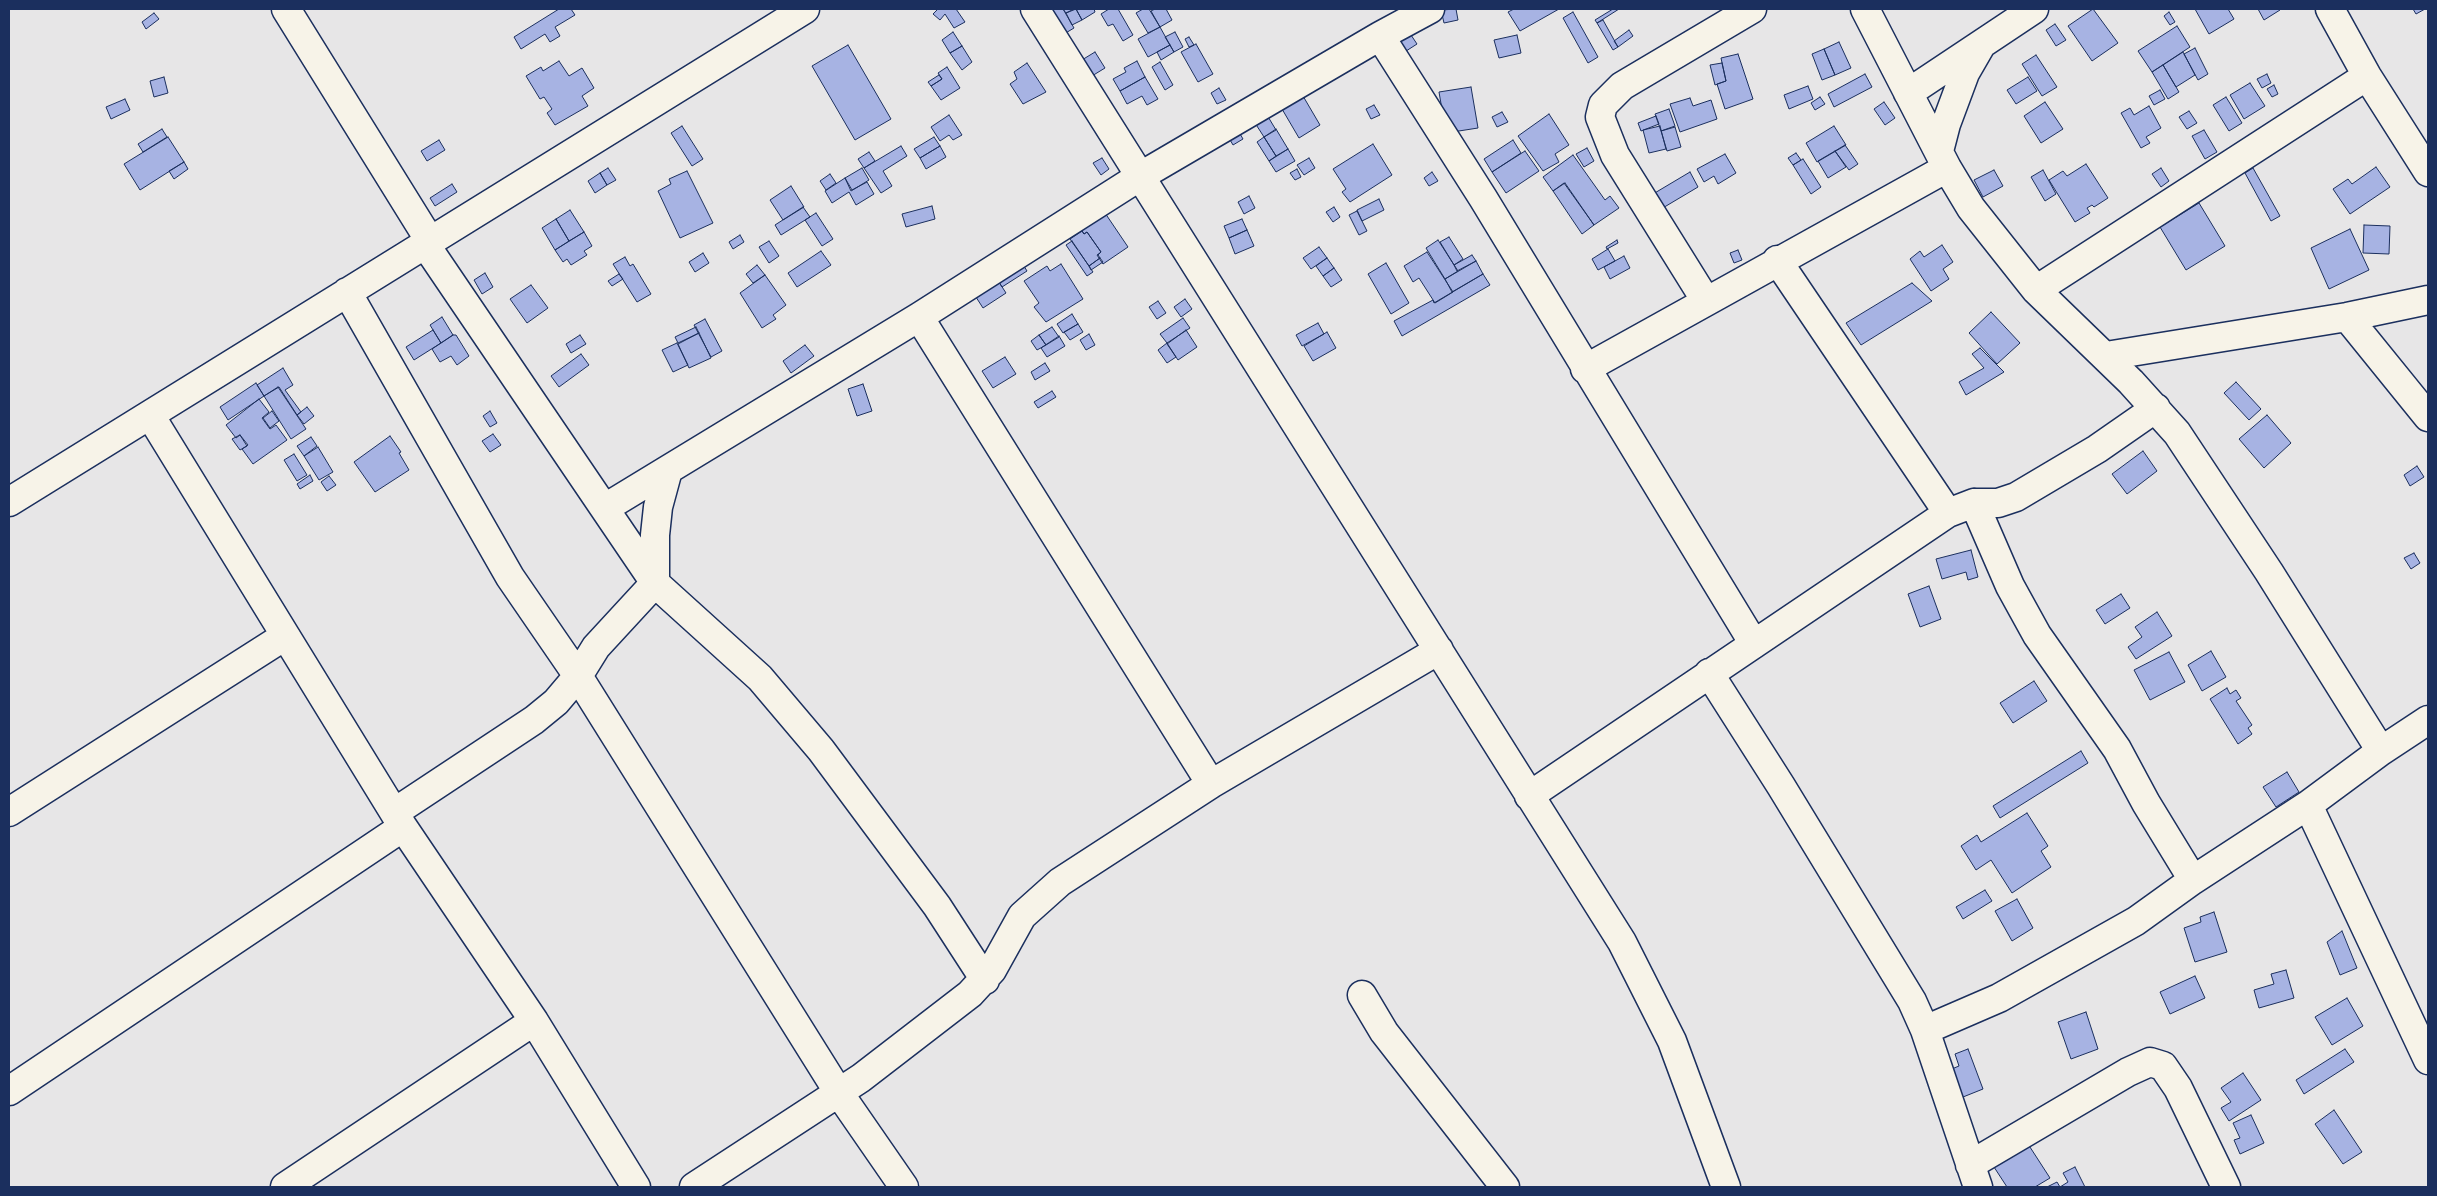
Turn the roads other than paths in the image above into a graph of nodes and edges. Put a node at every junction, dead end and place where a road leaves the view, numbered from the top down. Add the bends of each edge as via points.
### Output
1 (286, 9) edge
2 (805, 9) edge
3 (1034, 9) edge
4 (1430, 9) edge
5 (1752, 9) edge
6 (1866, 9) edge
7 (2034, 9) edge
8 (2330, 9) edge
9 (1380, 36) junction
10 (1982, 44) junction
11 (2367, 76) junction
12 (1908, 93) junction
13 (1943, 159) junction
14 (2428, 172) edge
15 (1139, 177) junction
16 (428, 242) junction
17 (1777, 260) junction
18 (2036, 290) junction
19 (347, 292) junction
20 (2428, 300) edge
21 (1706, 301) junction
22 (919, 317) junction
23 (2347, 317) junction
24 (2106, 356) junction
25 (1585, 369) junction
26 (2156, 408) junction
27 (150, 415) junction
28 (2428, 417) edge
29 (668, 470) junction
30 (9, 502) edge
31 (1974, 503) junction
32 (605, 508) junction
33 (1948, 513) junction
34 (655, 583) junction
35 (285, 636) junction
36 (1754, 644) junction
37 (1440, 650) junction
38 (1709, 673) junction
39 (578, 676) junction
40 (2428, 720) edge
41 (2381, 751) junction
42 (1211, 784) junction
43 (1529, 796) junction
44 (2308, 805) junction
45 (9, 812) edge
46 (399, 820) junction
47 (2193, 880) junction
48 (985, 980) junction
49 (1362, 994) dead end
50 (534, 1021) junction
51 (1925, 1030) junction
52 (2428, 1060) edge
53 (9, 1091) edge
54 (839, 1093) junction
55 (1974, 1176) edge
56 (284, 1187) edge
57 (636, 1187) edge
58 (694, 1187) edge
59 (904, 1187) edge
60 (1504, 1187) edge
61 (1726, 1187) edge
62 (2226, 1187) edge

1 - 16 street
2 - 16 street
3 - 15 street
4 - 9 street
5 - 21 street via 1622,86 1603,105 1600,117 1615,155
6 - 12 street
7 - 10 street
8 - 11 street
9 - 15 street
9 - 25 street via 1483,198
10 - 12 street
10 - 13 street via 1965,73 1946,124
11 - 14 street
11 - 18 street
12 - 13 street
13 - 17 street
13 - 18 street via 1970,208
15 - 22 street
15 - 37 street
16 - 19 street
16 - 32 street via 499,356
17 - 21 street
17 - 33 street
18 - 24 street
19 - 27 street
19 - 39 street via 510,577
20 - 23 street
21 - 25 street
22 - 29 street
22 - 42 street
23 - 24 street
23 - 28 street
24 - 26 street
25 - 36 street
26 - 31 street via 2097,449 2016,498 1998,503
26 - 41 street via 2177,433 2269,572
27 - 30 street
27 - 35 street
29 - 32 street
29 - 34 street via 658,507
31 - 33 street
31 - 47 street via 2010,586 2037,635 2117,749
32 - 34 street
33 - 36 street
34 - 39 street via 596,647
34 - 48 street via 760,678 821,750 937,906
35 - 45 street
35 - 46 street
36 - 38 street
37 - 42 street
37 - 43 street
38 - 43 street
38 - 51 street via 1902,984
39 - 46 street via 556,702 534,720
39 - 54 street
40 - 41 street
41 - 44 street
42 - 48 street via 1060,882 1022,916
43 - 61 street via 1622,942 1672,1040
44 - 47 street
44 - 52 street
46 - 50 street
46 - 53 street
47 - 51 street via 2136,921 2067,962 1999,998
48 - 54 street
49 - 60 street via 1384,1032
50 - 56 street
50 - 57 street
51 - 55 street
54 - 58 street
54 - 59 street
55 - 62 street via 2128,1072 2150,1062 2163,1066 2178,1088

